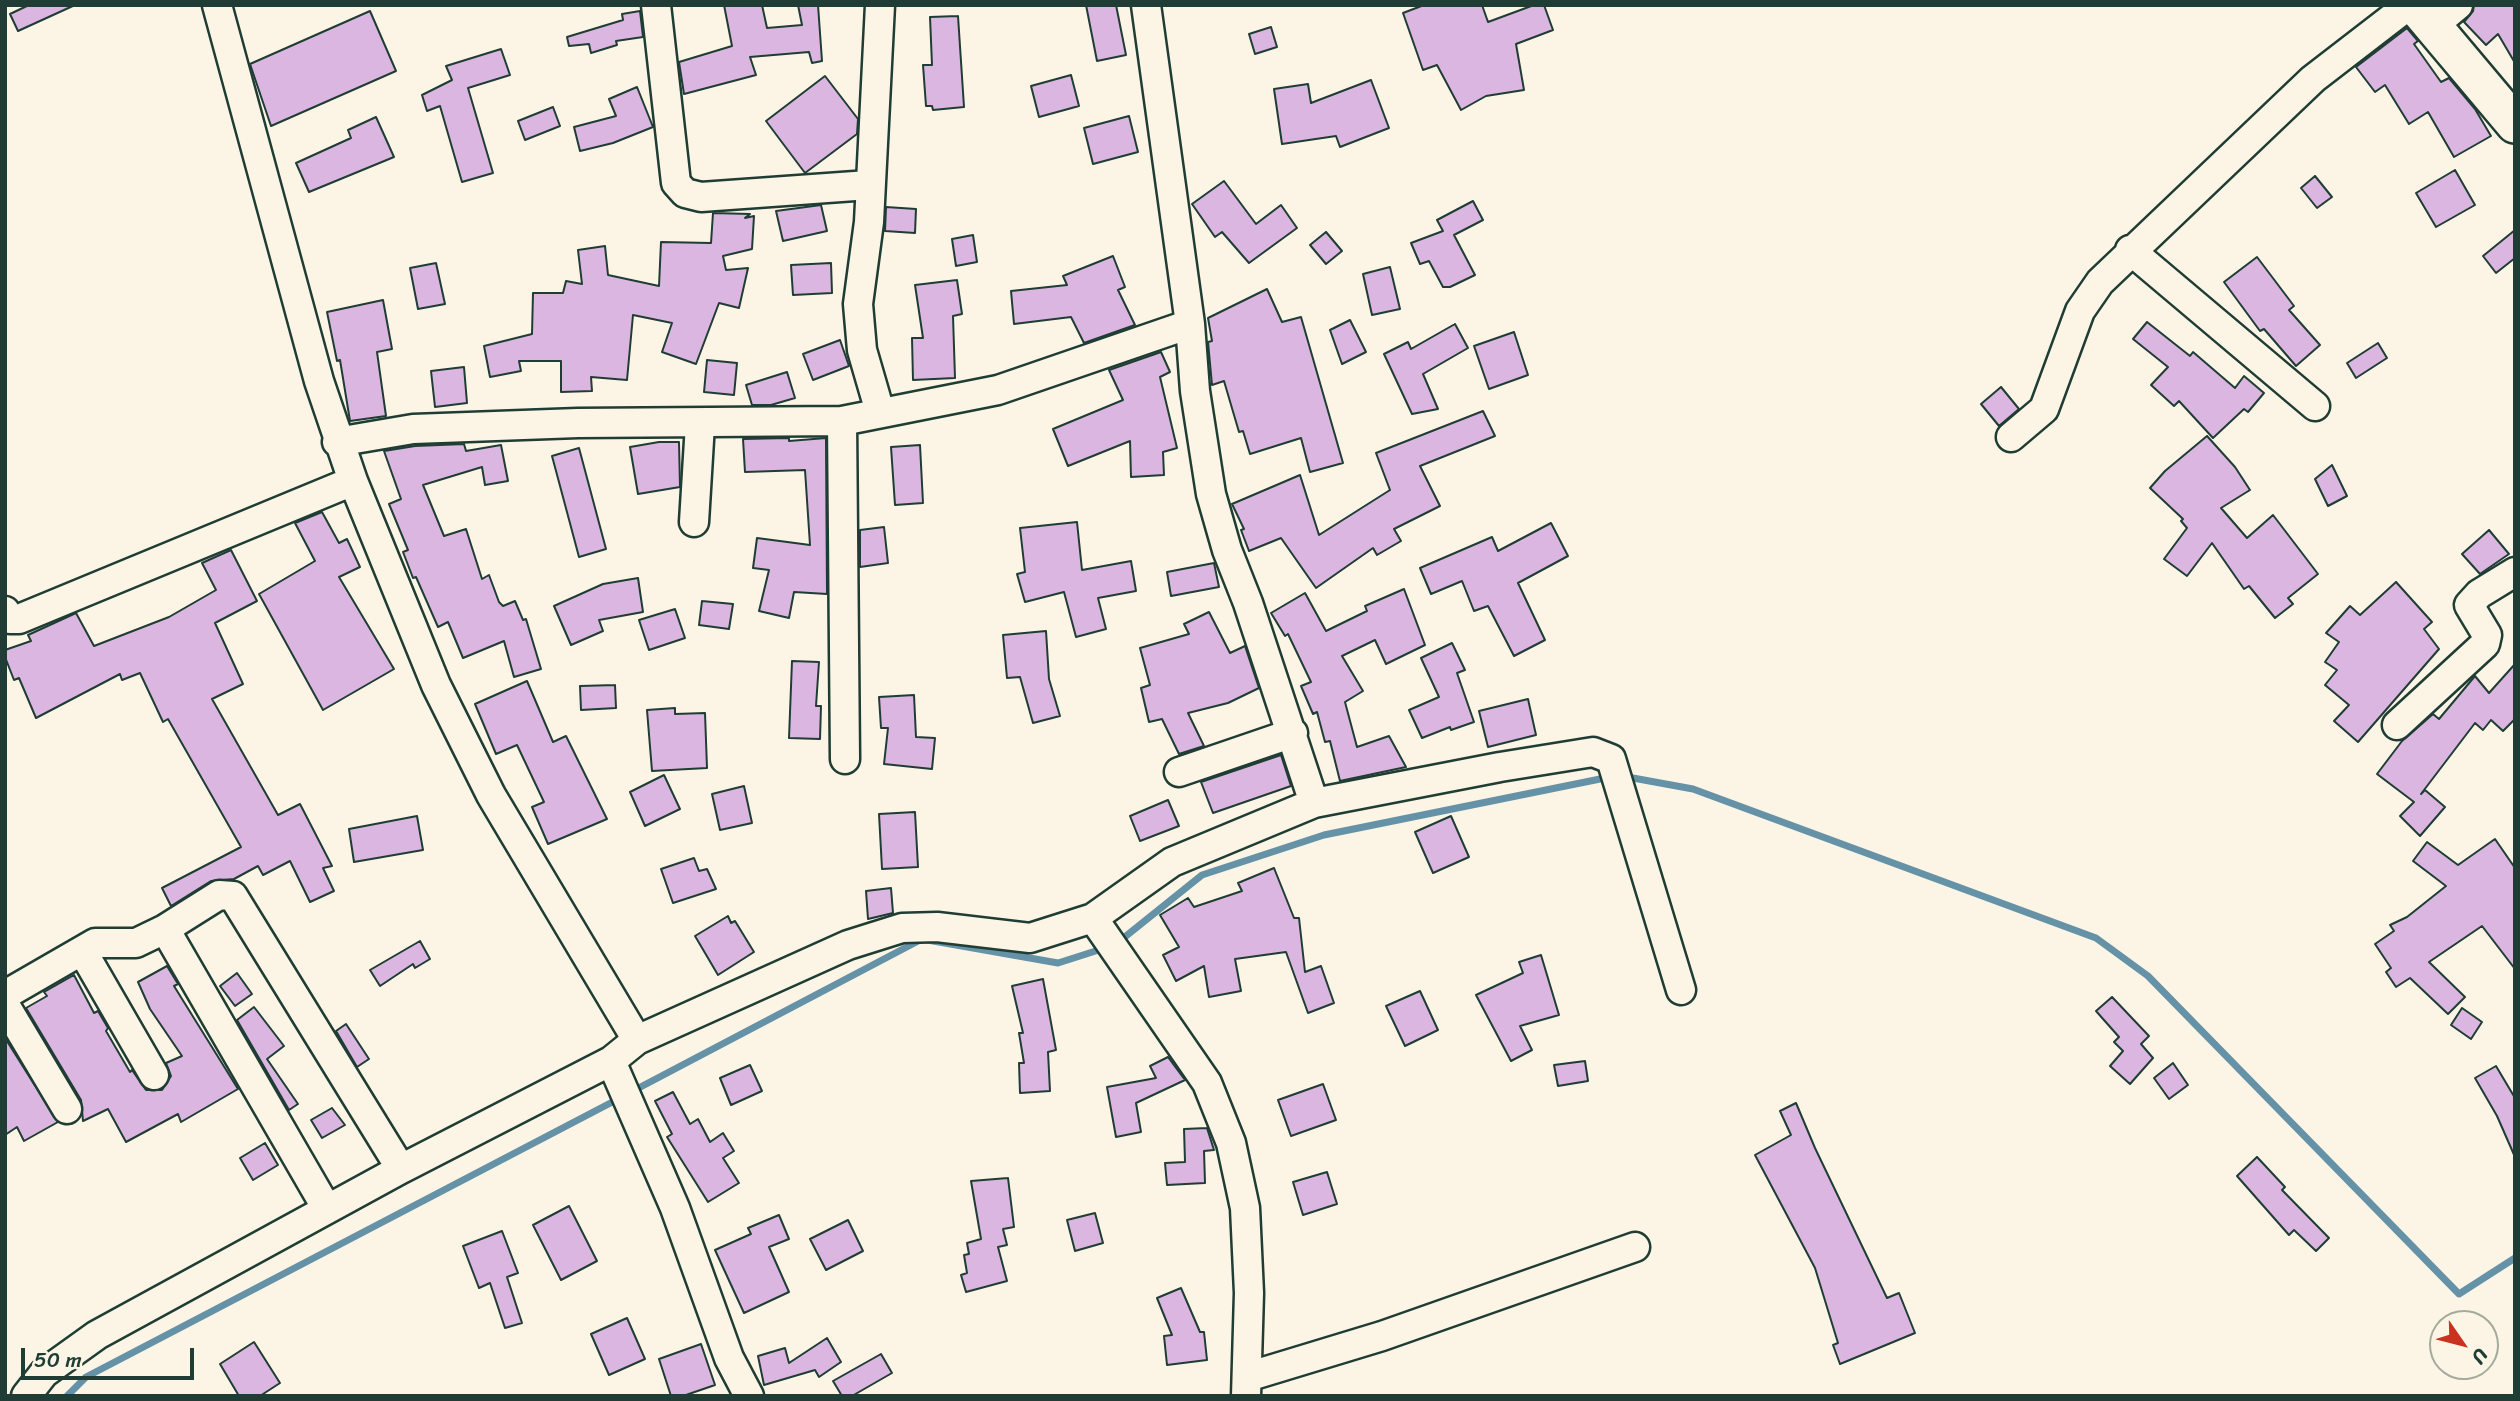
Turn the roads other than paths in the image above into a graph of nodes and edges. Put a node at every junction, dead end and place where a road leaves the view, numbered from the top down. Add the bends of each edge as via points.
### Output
1 (217, 5) edge
2 (656, 5) edge
3 (880, 5) edge
4 (1146, 5) edge
5 (2429, 10) edge
6 (2515, 124) edge
7 (869, 185) junction
8 (2130, 250) junction
9 (1189, 324) junction
10 (2315, 406) dead end
11 (880, 412) junction
12 (842, 421) junction
13 (700, 424) junction
14 (2011, 438) dead end
15 (337, 442) junction
16 (353, 481) junction
17 (694, 522) dead end
18 (2515, 572) edge
19 (5, 611) edge
20 (2397, 724) dead end
21 (1293, 733) junction
22 (845, 759) dead end
23 (1179, 772) dead end
24 (1314, 803) junction
25 (1095, 922) junction
26 (165, 929) junction
27 (83, 952) junction
28 (1681, 990) dead end
29 (5, 995) edge
30 (5, 1005) edge
31 (637, 1040) junction
32 (613, 1065) junction
33 (154, 1075) dead end
34 (66, 1109) dead end
35 (401, 1169) junction
36 (327, 1209) junction
37 (1635, 1247) dead end
38 (1246, 1386) edge
39 (27, 1395) edge
40 (749, 1396) edge

1 - 15 street
2 - 7 street via 676,178 685,193 701,197
3 - 7 street
4 - 9 street
5 - 6 main road
5 - 8 street via 2313,79
7 - 11 street via 858,304 862,350
8 - 10 street
8 - 14 street via 2080,311 2044,409
9 - 11 street via 998,390
9 - 21 street via 1211,494
11 - 12 street
12 - 13 street
12 - 22 street
13 - 15 street via 413,429
13 - 17 street
15 - 16 street
16 - 19 street via 19,619 10,619
16 - 31 street via 436,685 491,795
18 - 20 street via 2469,605 2487,635 2486,644
21 - 23 street
21 - 24 street
24 - 25 street via 1172,862
24 - 28 street via 1579,753 1600,753 1615,771
25 - 31 street via 1030,938 937,927 902,928 848,945
25 - 38 street via 1207,1083 1231,1143 1245,1208 1249,1293
26 - 27 street via 136,943 101,942
26 - 35 street via 219,895 235,898
26 - 36 street
27 - 29 street
27 - 33 street
30 - 34 street
31 - 32 street
32 - 35 street
32 - 40 street via 675,1208 729,1358
35 - 36 street
36 - 39 street via 97,1335 44,1373
37 - 38 street

